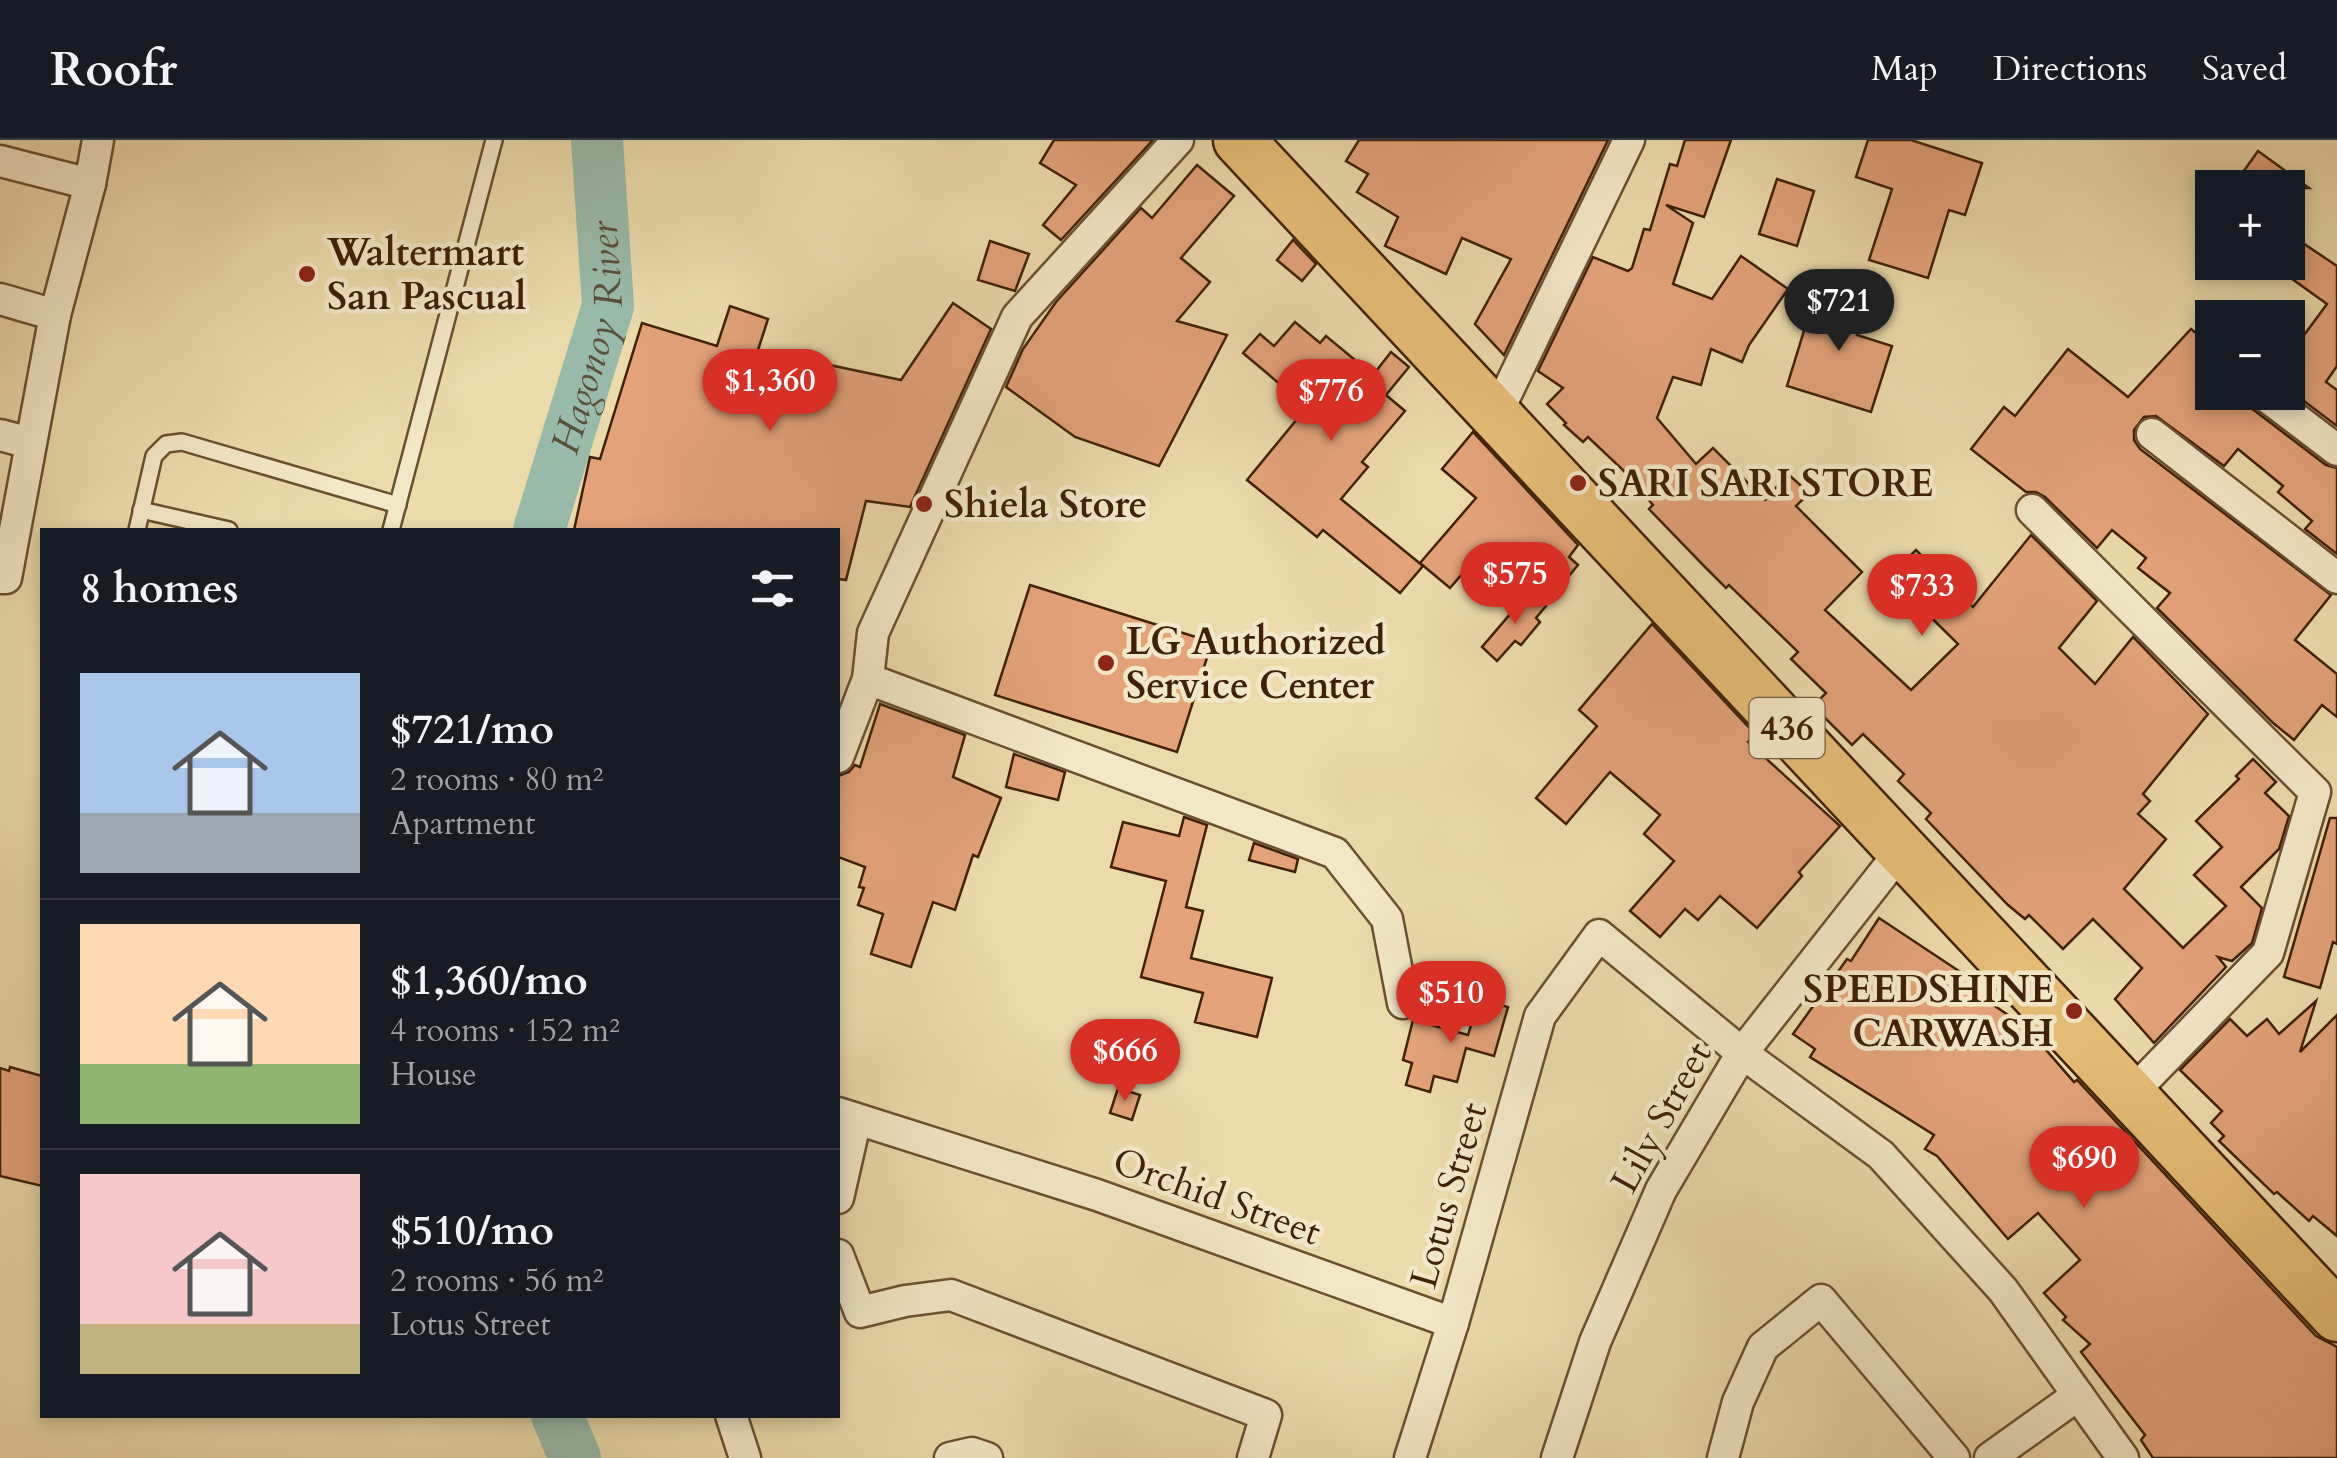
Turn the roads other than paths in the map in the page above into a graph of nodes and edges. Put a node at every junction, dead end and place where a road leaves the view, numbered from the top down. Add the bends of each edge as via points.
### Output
1 (98, 140) edge
2 (494, 140) edge
3 (1178, 140) edge
4 (1238, 140) edge
5 (1629, 140) edge
6 (0, 161) edge
7 (90, 184) junction
8 (0, 299) edge
9 (55, 315) junction
10 (2284, 410) edge
11 (1497, 413) junction
12 (2152, 434) dead end
13 (0, 435) edge
14 (30, 443) junction
15 (2337, 450) edge
16 (398, 505) junction
17 (141, 510) junction
18 (2032, 510) dead end
19 (137, 528) edge
20 (220, 528) edge
21 (392, 528) edge
22 (0, 578) edge
23 (2337, 578) edge
24 (868, 679) junction
25 (840, 753) edge
26 (1900, 852) junction
27 (1403, 1003) dead end
28 (1742, 1053) junction
29 (2131, 1094) junction
30 (847, 1116) edge
31 (840, 1180) edge
32 (840, 1260) edge
33 (2337, 1316) edge
34 (1453, 1322) junction
35 (2078, 1395) junction
36 (732, 1418) edge
37 (746, 1458) edge
38 (950, 1458) edge
39 (986, 1458) edge
40 (1253, 1458) edge
41 (1410, 1458) edge
42 (1557, 1458) edge
43 (1723, 1458) edge
44 (1954, 1458) edge
45 (1990, 1458) edge
46 (2122, 1458) edge

1 - 7 street
2 - 16 lane
3 - 24 street via 1017,317 873,634
4 - 11 main road, 436
5 - 11 street
6 - 7 street
7 - 9 street
8 - 9 street
9 - 14 street
10 - 15 street
11 - 26 main road, 436
12 - 23 street
13 - 14 street
14 - 22 street via 6,578
16 - 17 lane via 182,442 166,444 154,456
16 - 21 lane
17 - 19 lane
17 - 20 lane
18 - 29 street via 2316,792 2268,953
24 - 25 street
24 - 27 street via 1335,853 1387,919
26 - 28 street, Lily Street
26 - 29 main road, 436
28 - 34 street, Lotus Street via 1599,935 1540,1016
28 - 35 street, Lotus Street via 1881,1155 2003,1290
28 - 42 street, Lily Street via 1661,1190 1595,1342
29 - 33 main road, 436
30 - 31 street
30 - 34 street, Orchid Street via 1098,1195
32 - 40 street via 860,1312 952,1295 1266,1415
34 - 41 street, Lotus Street
35 - 45 street
35 - 46 street, Lotus Street
36 - 37 street
38 - 39 street
43 - 44 street via 1738,1402 1764,1347 1821,1300

